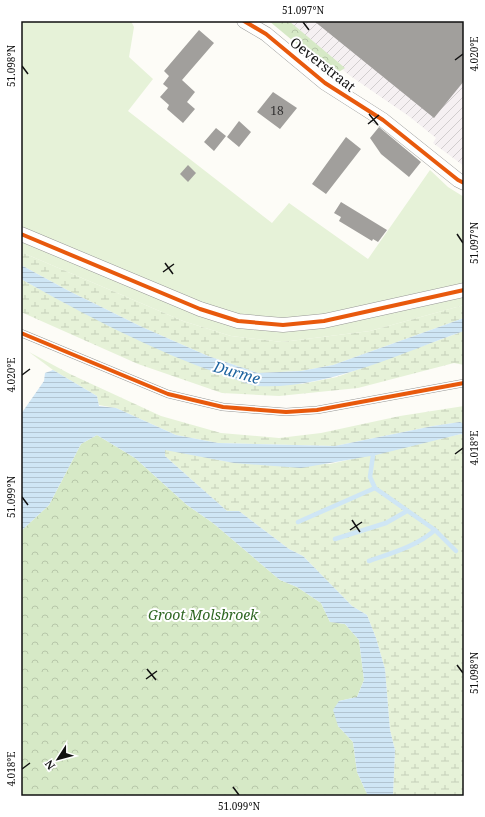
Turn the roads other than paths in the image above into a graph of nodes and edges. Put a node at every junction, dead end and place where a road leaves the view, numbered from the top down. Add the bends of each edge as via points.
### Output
1 (244, 21) edge
2 (464, 183) edge
3 (21, 234) edge
4 (464, 290) edge
5 (21, 333) edge
6 (464, 382) edge

1 - 2 street, Oeverstraat via 266,34 324,83 383,120
3 - 4 street via 200,309 238,321 283,325 324,321
5 - 6 lane via 168,394 224,407 286,412 317,410

